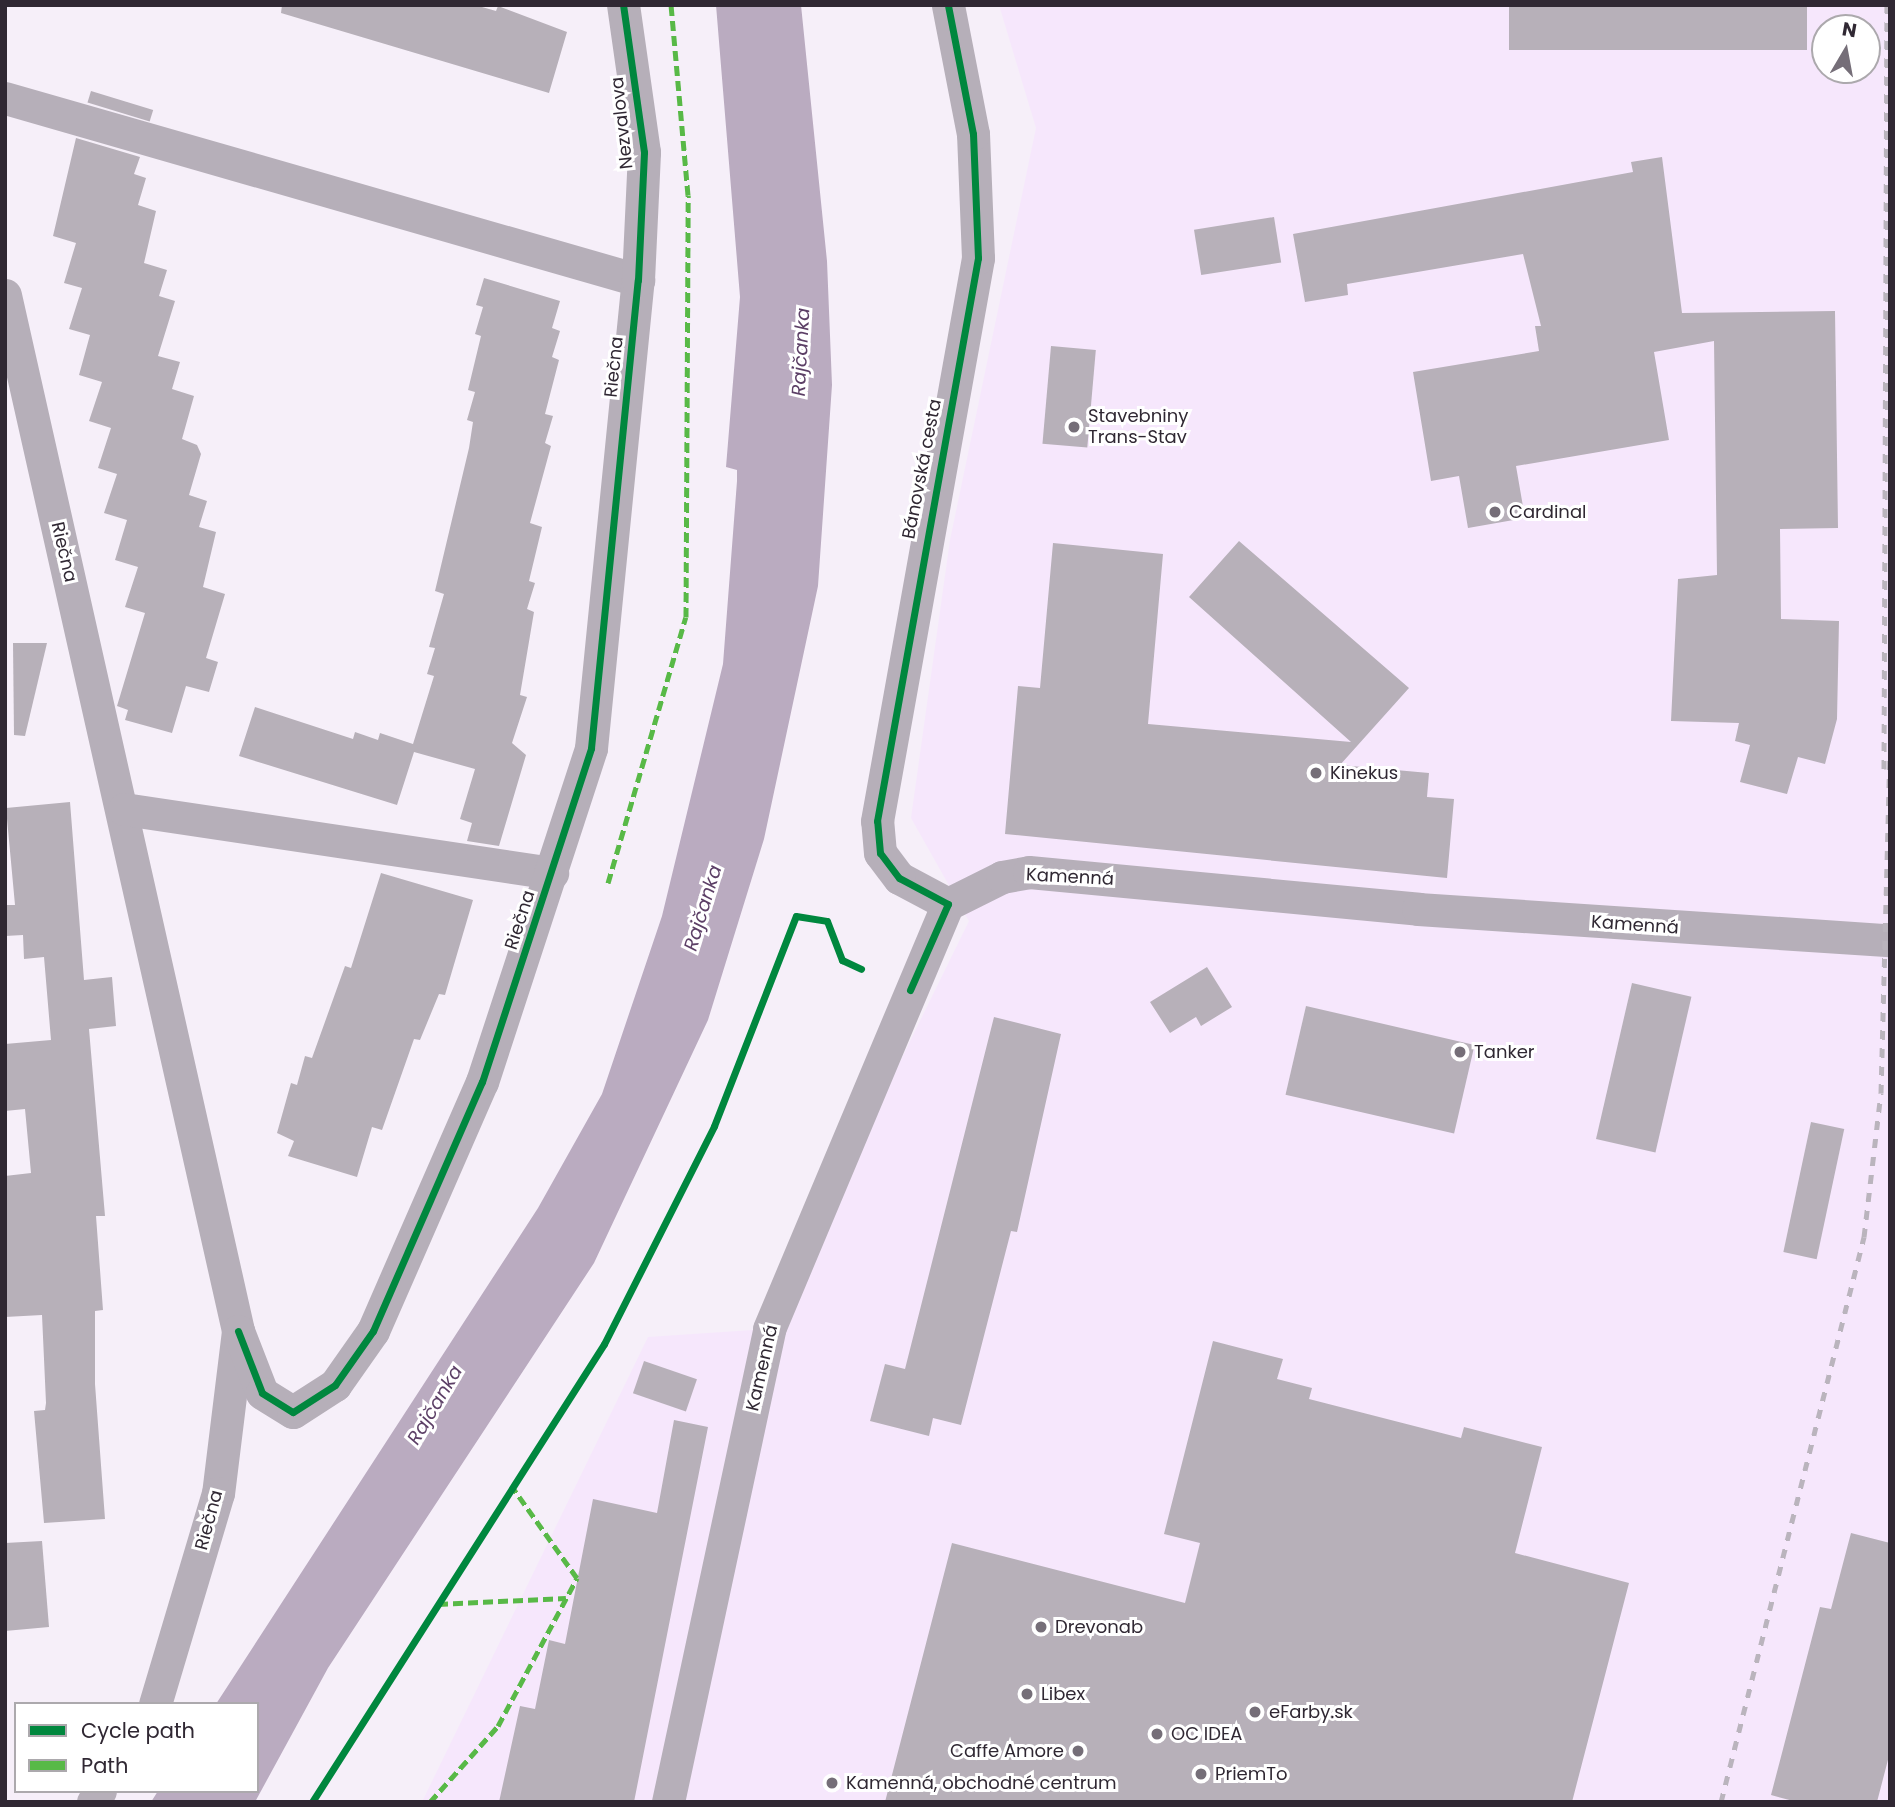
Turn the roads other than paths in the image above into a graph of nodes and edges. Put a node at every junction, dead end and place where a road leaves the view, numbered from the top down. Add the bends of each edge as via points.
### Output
1 (623, 5) edge
2 (948, 5) edge
3 (5, 98) edge
4 (638, 280) junction
5 (5, 295) edge
6 (124, 809) junction
7 (552, 873) junction
8 (948, 904) junction
9 (1890, 940) edge
10 (238, 1331) junction
11 (156, 1702) edge
12 (668, 1802) edge

1 - 4 street, Nezvalova via 644,152
2 - 8 street, Bánovská cesta via 973,134 978,258 877,821 880,853 899,878
3 - 4 street
4 - 7 street, Riečna via 591,748
5 - 6 street, Riečna
6 - 7 street, Riečna
6 - 10 street, Riečna
7 - 10 street, Riečna via 482,1082 373,1331 335,1385 293,1412 262,1393
8 - 9 street, Kamenná via 1002,877 1029,872 1431,910
8 - 12 street, Kamenná via 769,1329
10 - 11 street, Riečna via 218,1493

